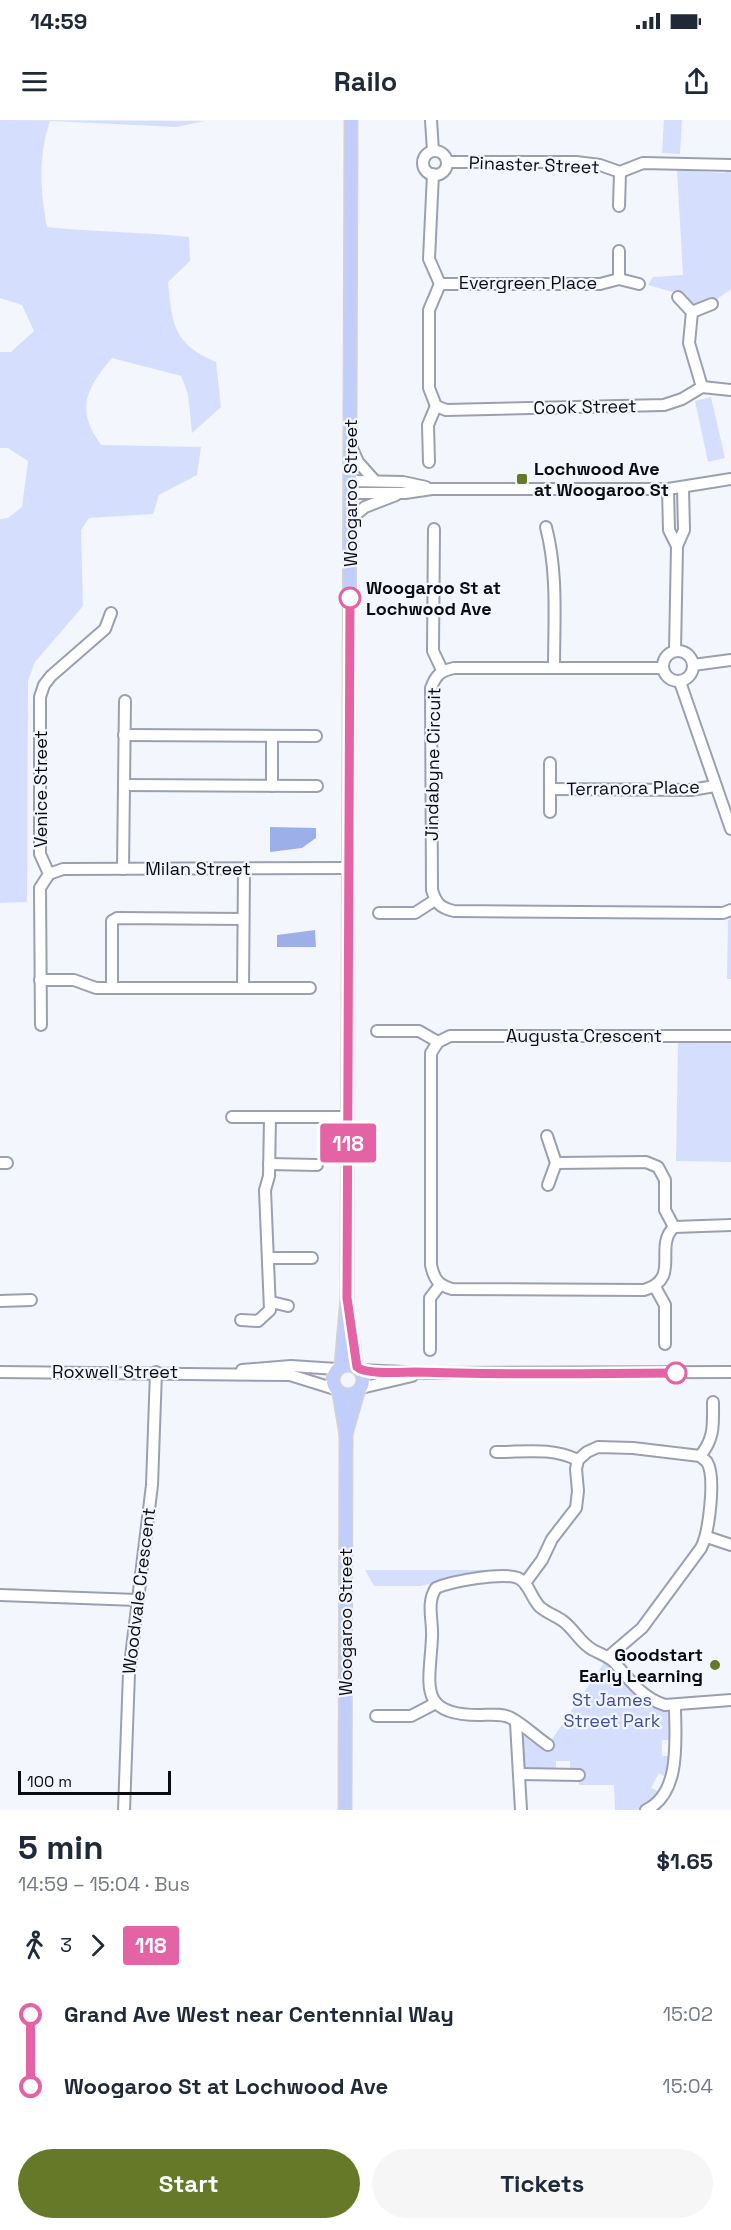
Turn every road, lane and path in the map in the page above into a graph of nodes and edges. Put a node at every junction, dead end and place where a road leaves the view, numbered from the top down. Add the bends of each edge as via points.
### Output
1 (351, 120) edge
2 (431, 120) edge
3 (433, 151) junction
4 (447, 162) junction
5 (731, 165) edge
6 (620, 172) junction
7 (433, 174) junction
8 (620, 206) dead end
9 (619, 250) dead end
10 (619, 279) junction
11 (440, 284) junction
12 (639, 284) dead end
13 (678, 297) dead end
14 (712, 304) dead end
15 (692, 312) junction
16 (702, 387) junction
17 (731, 390) edge
18 (436, 406) junction
19 (351, 446) junction
20 (429, 462) dead end
21 (731, 479) edge
22 (375, 481) junction
23 (350, 487) junction
24 (683, 488) junction
25 (432, 489) junction
26 (668, 489) junction
27 (405, 493) junction
28 (351, 519) junction
29 (546, 526) dead end
30 (434, 529) dead end
31 (677, 546) junction
32 (111, 613) dead end
33 (675, 651) junction
34 (731, 660) edge
35 (693, 665) junction
36 (554, 668) junction
37 (662, 668) junction
38 (442, 670) junction
39 (680, 682) junction
40 (125, 701) dead end
41 (124, 735) junction
42 (272, 736) junction
43 (316, 736) dead end
44 (550, 763) dead end
45 (124, 785) junction
46 (272, 786) junction
47 (317, 786) dead end
48 (715, 786) junction
49 (550, 789) junction
50 (550, 812) dead end
51 (731, 829) edge
52 (348, 868) junction
53 (123, 869) junction
54 (244, 869) junction
55 (49, 874) junction
56 (435, 900) junction
57 (731, 910) edge
58 (379, 914) dead end
59 (243, 919) junction
60 (40, 980) junction
61 (112, 988) junction
62 (243, 988) junction
63 (310, 988) dead end
64 (40, 1025) dead end
65 (377, 1031) dead end
66 (731, 1036) edge
67 (438, 1041) junction
68 (270, 1117) junction
69 (348, 1117) junction
70 (232, 1118) dead end
71 (547, 1136) dead end
72 (556, 1163) junction
73 (269, 1164) junction
74 (317, 1165) dead end
75 (548, 1185) dead end
76 (731, 1225) edge
77 (674, 1227) junction
78 (268, 1258) junction
79 (312, 1258) dead end
80 (440, 1285) junction
81 (655, 1287) junction
82 (347, 1298) junction
83 (32, 1300) dead end
84 (0, 1301) edge
85 (271, 1302) junction
86 (288, 1306) dead end
87 (241, 1320) dead end
88 (665, 1344) dead end
89 (430, 1350) dead end
90 (339, 1367) junction
91 (359, 1368) junction
92 (730, 1371) edge
93 (0, 1372) edge
94 (156, 1372) junction
95 (230, 1373) junction
96 (427, 1373) junction
97 (359, 1390) junction
98 (337, 1391) junction
99 (713, 1402) dead end
100 (346, 1435) junction
101 (496, 1452) dead end
102 (700, 1456) junction
103 (578, 1460) junction
104 (707, 1537) junction
105 (731, 1545) edge
106 (525, 1583) junction
107 (0, 1595) edge
108 (137, 1600) junction
109 (608, 1657) junction
110 (729, 1701) edge
111 (436, 1703) junction
112 (675, 1705) junction
113 (376, 1716) dead end
114 (516, 1723) junction
115 (548, 1745) dead end
116 (521, 1774) junction
117 (579, 1775) dead end
118 (655, 1808) edge
119 (124, 1810) edge
120 (345, 1810) edge
121 (521, 1810) edge

1 - 19 main road, Woogaroo Street
2 - 3 street
3 - 4 street via 443,154
3 - 7 street via 423,163
4 - 6 street, Pinaster Street via 576,162
4 - 7 street via 444,171
5 - 6 street, Pinaster Street via 643,163
6 - 8 street, Pinaster Street
7 - 11 street, Evergreen Place via 429,259
9 - 10 street, Evergreen Place
10 - 11 street, Evergreen Place via 600,284
10 - 12 street, Evergreen Place
11 - 18 street via 429,310 429,388
13 - 15 street
14 - 15 street
15 - 16 street via 689,344
16 - 17 street
16 - 18 street, Cook Street via 664,405 446,410
18 - 20 street via 428,425
19 - 22 street via 365,473
19 - 23 main road, Woogaroo Street
21 - 24 street
22 - 23 street
22 - 25 street
23 - 27 street
23 - 28 main road, Woogaroo Street
24 - 26 street
24 - 31 street via 684,530
25 - 26 street
25 - 27 street
26 - 31 street via 669,530
27 - 28 street via 365,507
28 - 52 main road, Woogaroo Street
29 - 36 street via 555,582
30 - 38 street via 433,651
31 - 33 street
32 - 55 street, Venice Street via 105,630 51,676 40,697 40,854
33 - 35 street via 687,654
33 - 37 street via 665,657
34 - 35 street
35 - 39 street via 690,676
36 - 37 street, Jindabyne Circuit
36 - 38 street, Jindabyne Circuit
37 - 39 street via 668,679
38 - 56 street, Jindabyne Circuit via 431,688
39 - 48 street
40 - 41 street
41 - 42 street
41 - 45 street
42 - 43 street
42 - 46 street
44 - 49 street, Terranora Place
45 - 46 street
45 - 53 street
46 - 47 street
48 - 49 street, Terranora Place via 691,790
48 - 51 street
49 - 50 street, Terranora Place
52 - 54 street, Milan Street
52 - 69 main road, Woogaroo Street
53 - 54 street, Milan Street
53 - 55 street, Milan Street via 63,869
54 - 59 street
55 - 60 street, Venice Street via 40,888
56 - 57 street via 443,909 454,911
56 - 58 street via 415,913
59 - 61 street via 117,918 112,921
59 - 62 street
60 - 61 street via 74,980 96,988
60 - 64 street, Venice Street
61 - 62 street
62 - 63 street
65 - 67 street, Augusta Crescent via 420,1031
66 - 67 street, Augusta Crescent via 450,1036
67 - 80 street via 431,1053 431,1265
68 - 69 street
68 - 70 street
68 - 73 street
69 - 82 main road, Woogaroo Street
71 - 72 street
72 - 75 street
72 - 77 street via 646,1162 658,1167 665,1180 665,1210
73 - 74 street
73 - 78 street via 265,1190
76 - 77 street
77 - 81 street via 665,1242 663,1277
78 - 79 street
78 - 85 street
80 - 81 street via 452,1289
80 - 89 street via 430,1298
81 - 88 street via 665,1305
82 - 90 main road, Woogaroo Street
82 - 91 main road, Woogaroo Street
83 - 84 street
85 - 86 street
85 - 87 street via 265,1317 258,1321
90 - 91 main road
90 - 95 street, Roxwell Street via 281,1366
90 - 98 main road, Woogaroo Street via 333,1379
91 - 96 street
91 - 97 main road, Woogaroo Street via 364,1379
92 - 96 street
93 - 94 street, Roxwell Street
94 - 95 street, Roxwell Street
94 - 108 street, Woodvale Crescent via 152,1485
95 - 98 street, Roxwell Street via 290,1375
96 - 97 street
97 - 98 main road via 349,1395
97 - 100 main road, Woogaroo Street
98 - 100 main road, Woogaroo Street
99 - 102 street via 714,1434
100 - 120 main road, Woogaroo Street
101 - 103 street via 546,1449
102 - 103 street via 598,1447
102 - 104 street via 710,1474
103 - 106 street via 576,1508
104 - 105 street
104 - 109 street via 642,1628
106 - 109 street via 532,1599 543,1610 563,1621 591,1650
106 - 111 street via 510,1576 454,1583 436,1588 430,1596 428,1678
107 - 108 street
108 - 119 street, Woodvale Crescent via 129,1673
109 - 112 street via 628,1681 655,1702
110 - 112 street
111 - 113 street via 411,1716
111 - 114 street via 458,1715 499,1714
112 - 118 street via 675,1761
114 - 115 street
114 - 116 street
116 - 117 street
116 - 121 street

